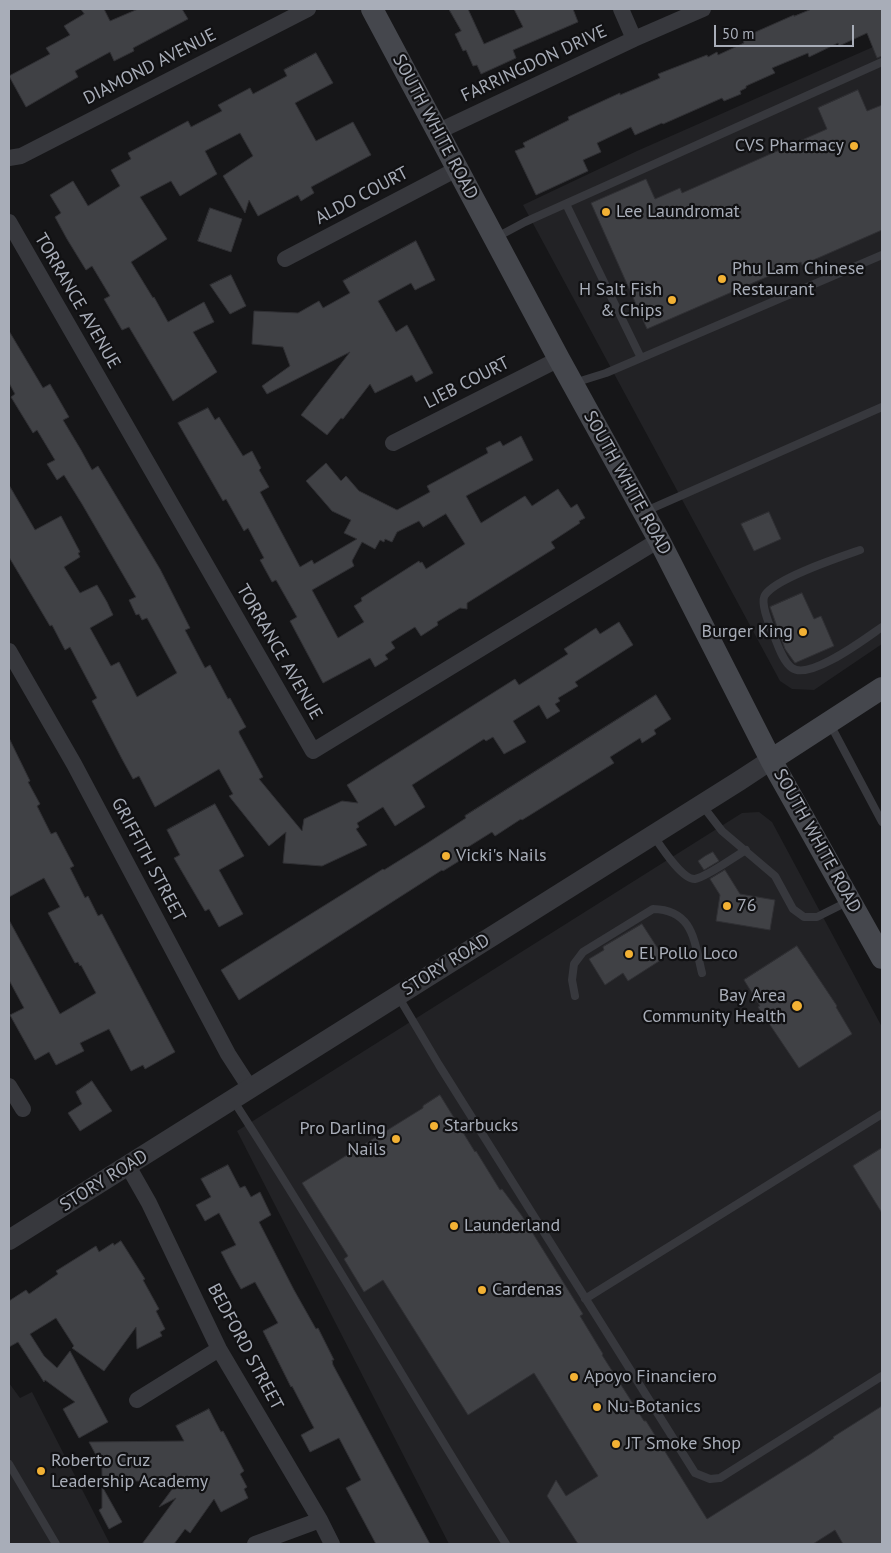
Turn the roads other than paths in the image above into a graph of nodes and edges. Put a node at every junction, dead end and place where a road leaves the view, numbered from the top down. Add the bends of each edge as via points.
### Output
1 (308, 9) edge
2 (372, 9) edge
3 (621, 9) edge
4 (703, 9) edge
5 (634, 39) junction
6 (882, 62) edge
7 (438, 132) junction
8 (9, 158) edge
9 (457, 168) junction
10 (566, 204) junction
11 (9, 222) edge
12 (494, 238) junction
13 (882, 255) edge
14 (285, 259) dead end
15 (641, 358) junction
16 (559, 359) junction
17 (573, 383) junction
18 (882, 407) edge
19 (393, 443) dead end
20 (643, 512) junction
21 (659, 540) junction
22 (860, 550) dead end
23 (882, 627) edge
24 (9, 651) edge
25 (882, 688) edge
26 (829, 723) junction
27 (771, 760) junction
28 (702, 805) junction
29 (882, 822) edge
30 (653, 835) junction
31 (746, 850) junction
32 (850, 900) junction
33 (882, 958) edge
34 (702, 973) dead end
35 (398, 996) junction
36 (575, 996) dead end
37 (9, 1086) edge
38 (250, 1088) junction
39 (233, 1100) junction
40 (23, 1110) dead end
41 (882, 1114) edge
42 (128, 1166) junction
43 (9, 1240) edge
44 (585, 1299) junction
45 (219, 1349) junction
46 (882, 1376) edge
47 (137, 1400) dead end
48 (9, 1464) edge
49 (320, 1520) junction
50 (56, 1544) edge
51 (254, 1544) edge
52 (332, 1544) edge
53 (506, 1544) edge

1 - 8 street, DIAMOND AVENUE via 21,156
2 - 7 main road, SOUTH WHITE ROAD
3 - 5 street
4 - 5 street, FARRINGDON DRIVE
5 - 7 street, FARRINGDON DRIVE
6 - 10 lane
7 - 9 main road, SOUTH WHITE ROAD
9 - 12 main road, SOUTH WHITE ROAD
9 - 14 street, ALDO COURT
10 - 12 lane
10 - 15 lane
11 - 21 street, TORRANCE AVENUE via 313,751
12 - 16 main road, SOUTH WHITE ROAD
13 - 15 lane
15 - 17 lane
16 - 17 main road, SOUTH WHITE ROAD
16 - 19 street, LIEB COURT
17 - 20 main road, SOUTH WHITE ROAD
18 - 20 lane
20 - 21 main road, SOUTH WHITE ROAD
21 - 27 main road, SOUTH WHITE ROAD
22 - 23 lane via 782,581 765,595 763,602 769,624 790,667 798,671 831,661
24 - 38 street, GRIFFITH STREET via 74,764 228,1054
25 - 26 main road, STORY ROAD
26 - 27 main road, STORY ROAD
26 - 29 lane
27 - 28 street, STORY ROAD
27 - 32 main road, SOUTH WHITE ROAD
28 - 30 street, STORY ROAD
28 - 31 lane via 722,831
30 - 31 lane via 672,863 694,879
30 - 35 street, STORY ROAD
31 - 32 lane via 775,876 793,909 804,917 817,917
32 - 33 main road, SOUTH WHITE ROAD
34 - 36 lane via 689,927 679,915 653,908 583,952 574,964
35 - 38 street, STORY ROAD
35 - 44 lane
37 - 40 street
38 - 39 street, STORY ROAD
39 - 42 street, STORY ROAD
39 - 53 lane
41 - 44 lane
42 - 43 street, STORY ROAD
42 - 45 street, BEDFORD STREET
44 - 46 lane via 695,1473 710,1479 720,1478
45 - 47 street
45 - 49 street, BEDFORD STREET
48 - 50 lane
49 - 51 street
49 - 52 street, BEDFORD STREET

